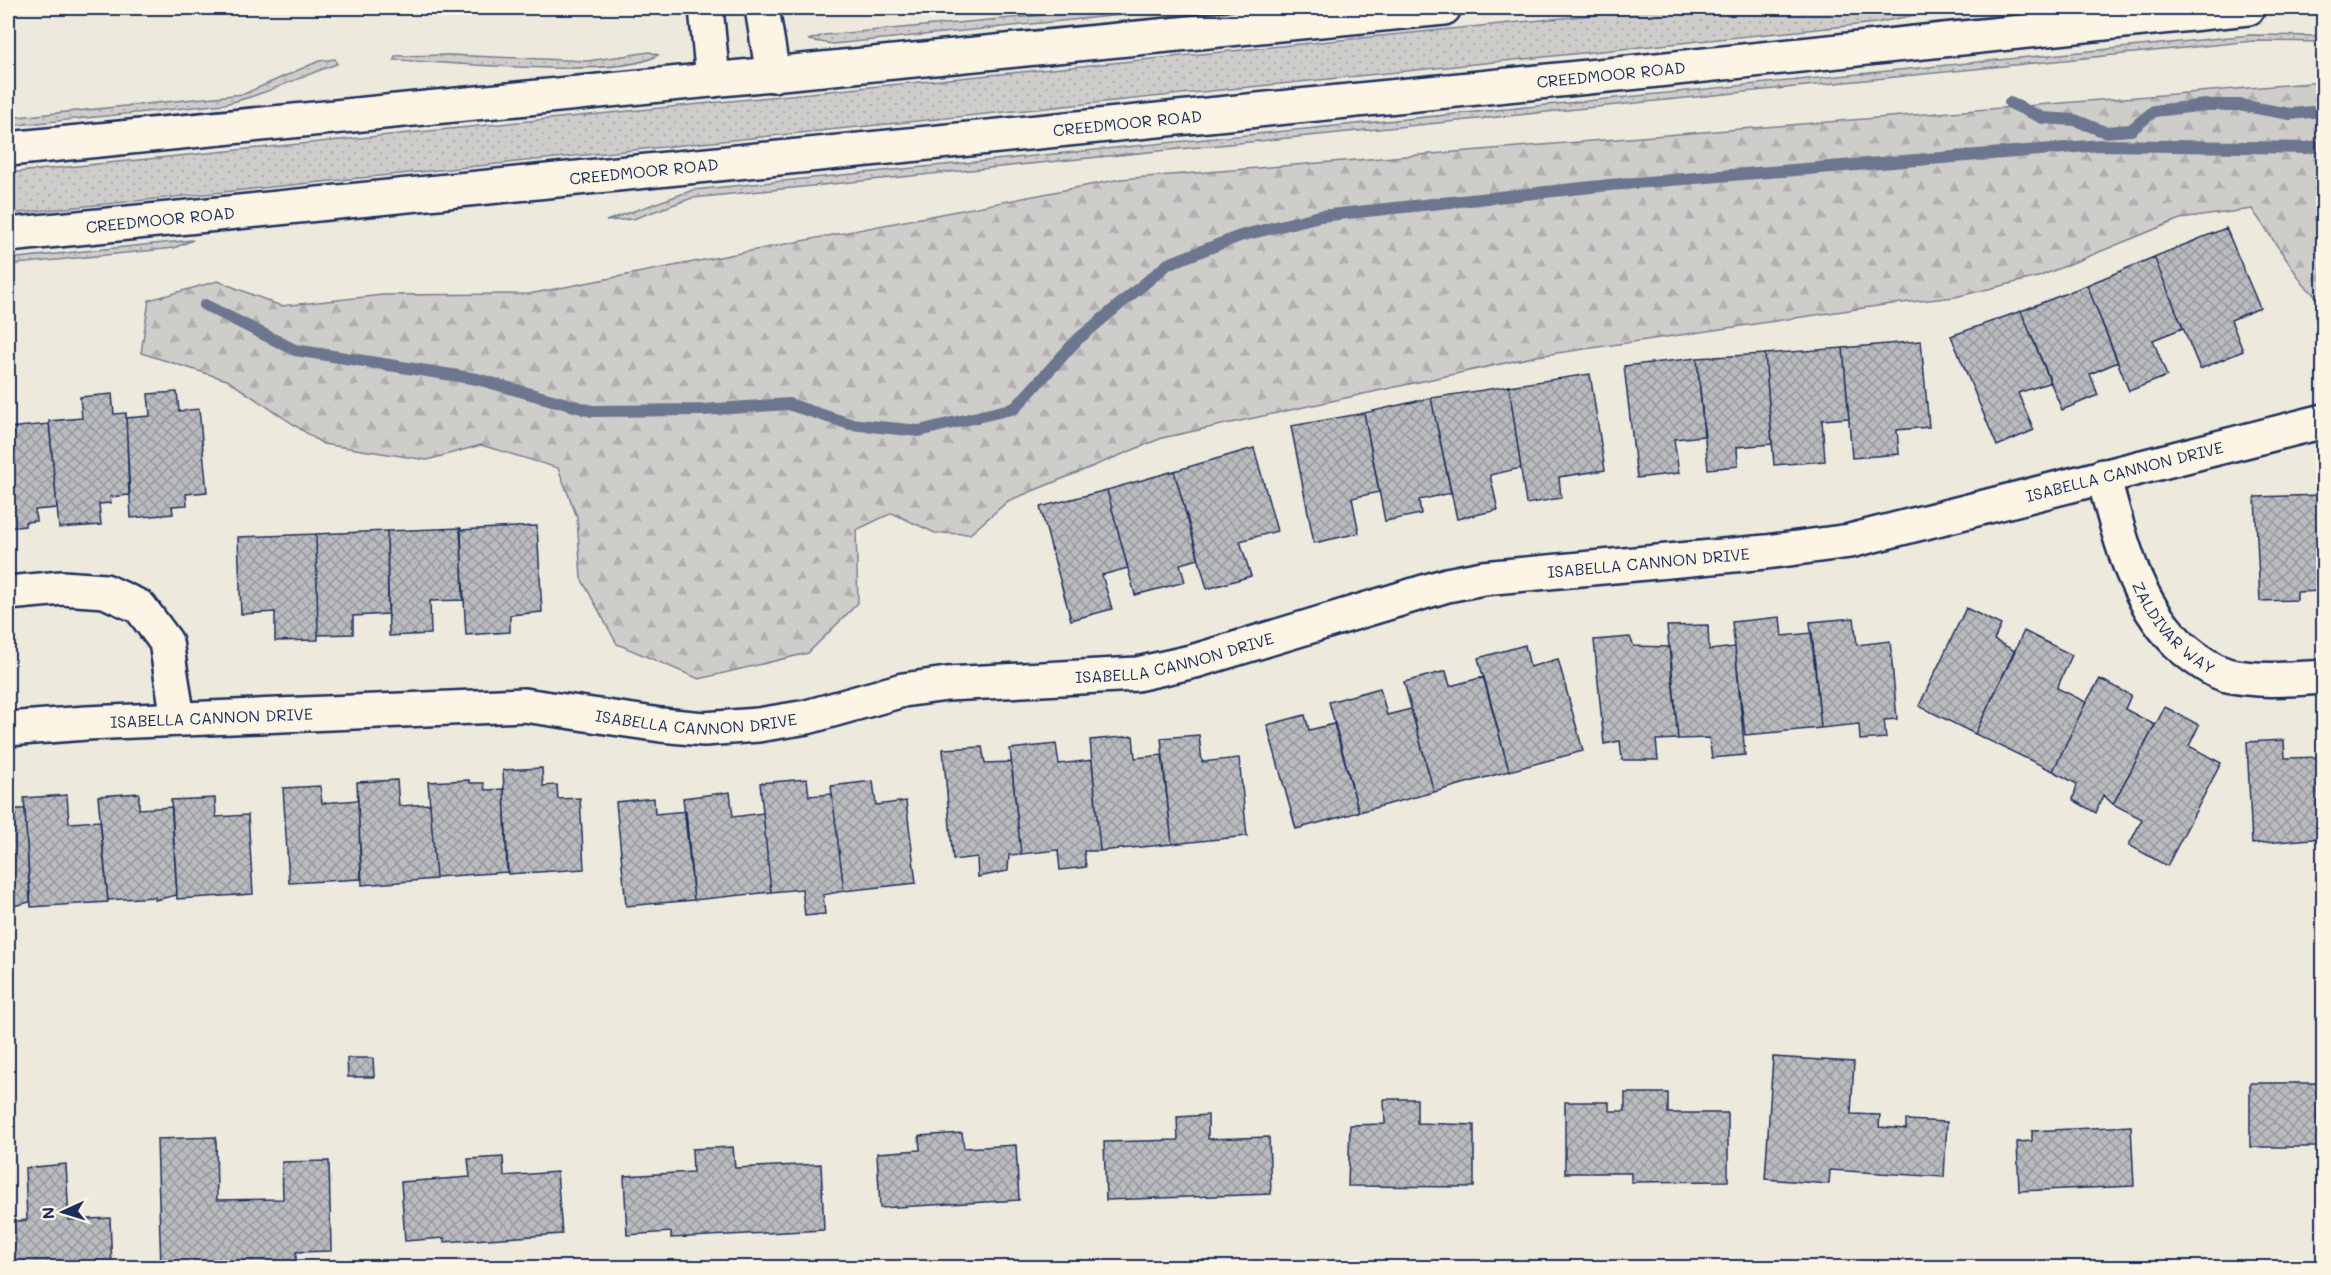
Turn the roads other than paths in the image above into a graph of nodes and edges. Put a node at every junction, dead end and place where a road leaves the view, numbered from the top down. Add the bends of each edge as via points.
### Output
1 (706, 8) edge
2 (762, 8) edge
3 (1444, 8) edge
4 (2248, 8) edge
5 (773, 75) junction
6 (713, 80) junction
7 (8, 149) edge
8 (8, 235) edge
9 (2324, 421) edge
10 (2103, 476) junction
11 (8, 593) edge
12 (2324, 677) edge
13 (178, 719) junction
14 (8, 729) edge

1 - 6 main road
2 - 5 main road
3 - 5 main road
4 - 8 main road, CREEDMOOR ROAD
5 - 6 main road
6 - 7 main road
9 - 10 main road, ISABELLA CANNON DRIVE
10 - 12 main road, ZALDIVAR WAY via 2136,582 2151,612 2170,637 2195,659 2224,674 2261,680
10 - 13 main road, ISABELLA CANNON DRIVE via 1850,541 1500,576 1447,585 1195,661 1137,674 946,684 903,690 807,717 758,726 704,729 524,705
11 - 13 main road via 62,588 105,591 140,607 166,642
13 - 14 main road, ISABELLA CANNON DRIVE

